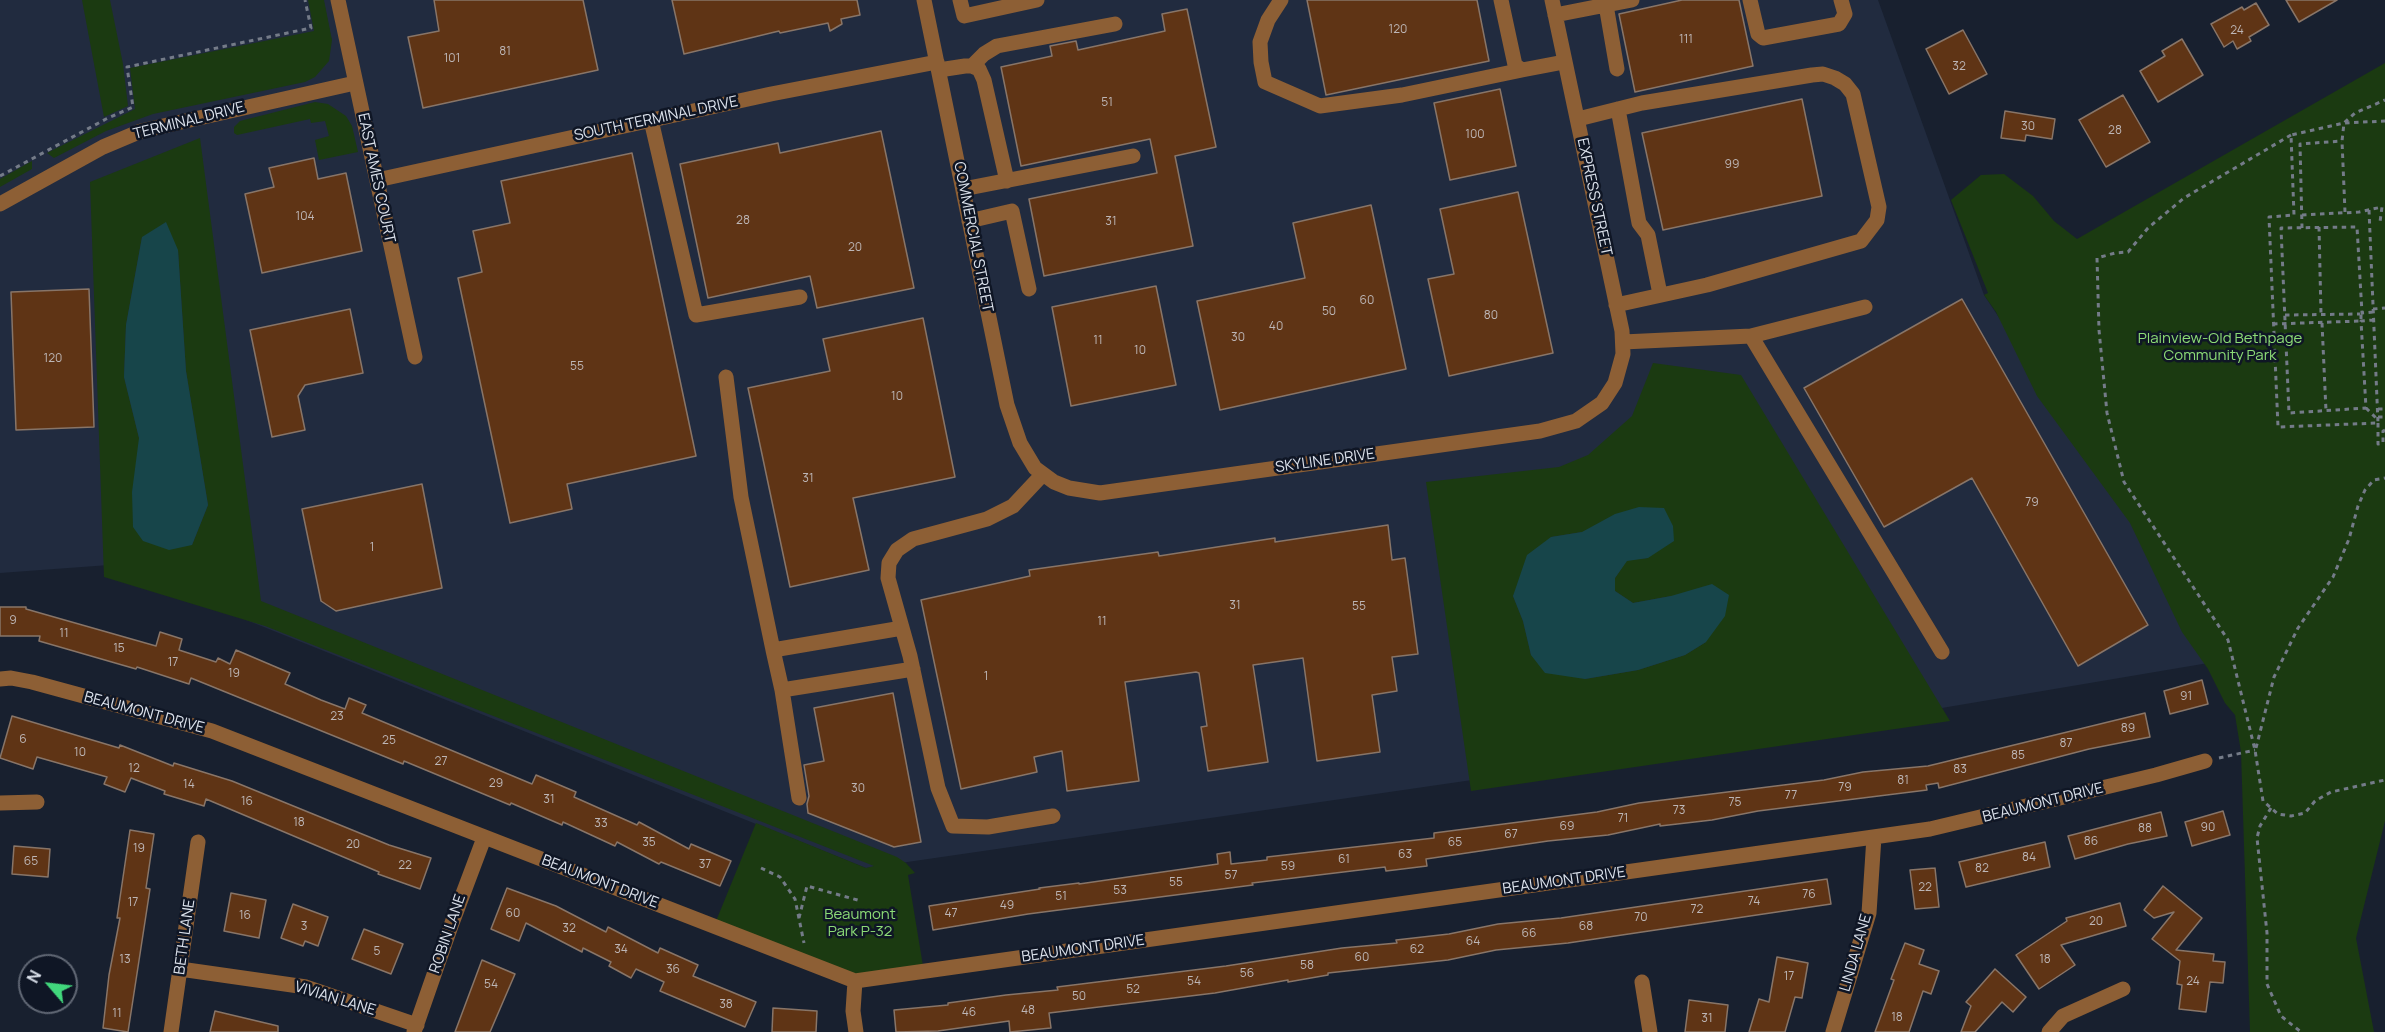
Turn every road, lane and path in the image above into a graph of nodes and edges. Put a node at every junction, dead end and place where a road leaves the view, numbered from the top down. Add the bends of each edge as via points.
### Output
1 (305, 0) edge
2 (338, 0) edge
3 (924, 0) edge
4 (960, 0) edge
5 (1037, 0) edge
6 (1281, 0) edge
7 (1501, 0) edge
8 (1552, 0) edge
9 (1632, 0) edge
10 (1750, 0) edge
11 (1841, 0) edge
12 (1606, 5) junction
13 (1555, 15) junction
14 (1115, 24) dead end
15 (1564, 62) junction
16 (938, 66) junction
17 (972, 66) junction
18 (1617, 69) dead end
19 (1522, 70) junction
20 (355, 82) junction
21 (2385, 100) edge
22 (1618, 109) junction
23 (1578, 119) junction
24 (651, 120) junction
25 (2385, 120) edge
26 (2344, 123) junction
27 (2291, 135) junction
28 (2342, 141) junction
29 (1133, 156) dead end
30 (0, 176) edge
31 (377, 180) junction
32 (1007, 181) junction
33 (963, 189) junction
34 (0, 204) edge
35 (2383, 208) edge
36 (2369, 210) junction
37 (2345, 212) junction
38 (2302, 215) junction
39 (969, 222) junction
40 (2380, 222) dead end
41 (2319, 227) junction
42 (2302, 228) junction
43 (1029, 290) dead end
44 (1660, 294) junction
45 (800, 297) dead end
46 (1616, 305) junction
47 (1866, 307) dead end
48 (2385, 308) edge
49 (2373, 311) junction
50 (2362, 313) junction
51 (2321, 314) junction
52 (2285, 315) junction
53 (2373, 320) junction
54 (2361, 321) junction
55 (2322, 323) junction
56 (2274, 324) junction
57 (2285, 324) junction
58 (1751, 336) junction
59 (1623, 342) junction
60 (415, 357) dead end
61 (726, 378) dead end
62 (1609, 394) joint
63 (2366, 408) junction
64 (2385, 408) edge
65 (2378, 409) junction
66 (2326, 411) junction
67 (2385, 417) edge
68 (2378, 420) junction
69 (2385, 430) edge
70 (1039, 471) junction
71 (2385, 478) edge
72 (902, 628) junction
73 (773, 650) junction
74 (1942, 652) dead end
75 (913, 669) junction
76 (0, 679) edge
77 (782, 690) junction
78 (2255, 750) junction
79 (2233, 754) dead end
80 (2205, 761) dead end
81 (2385, 780) edge
82 (799, 798) dead end
83 (37, 802) dead end
84 (0, 803) edge
85 (2271, 808) junction
86 (1053, 816) dead end
87 (1875, 837) junction
88 (484, 838) junction
89 (198, 842) dead end
90 (761, 868) dead end
91 (861, 901) dead end
92 (798, 920) junction
93 (799, 959) junction
94 (180, 969) junction
95 (855, 981) junction
96 (1642, 982) dead end
97 (2123, 989) dead end
98 (416, 1029) edge
99 (171, 1032) edge
100 (856, 1032) edge
101 (1650, 1032) edge
102 (1833, 1032) edge
103 (2049, 1032) edge
104 (2301, 1032) edge

1 - 30 path via 311,28 127,67 133,107
2 - 20 street, EAST AMES COURT
3 - 16 street, COMMERCIAL STREET
4 - 5 street via 964,16
6 - 19 street via 1260,42 1265,82 1320,106 1402,95
7 - 19 street via 1515,65
8 - 13 street, EXPRESS STREET
9 - 12 street
10 - 11 street via 1758,34 1763,38 1839,24 1845,14
12 - 13 street
12 - 18 street
13 - 15 street, EXPRESS STREET
14 - 17 street via 997,46
15 - 19 street
15 - 23 street, EXPRESS STREET
16 - 17 street, SOUTH TERMINAL DRIVE
16 - 24 street, SOUTH TERMINAL DRIVE
16 - 33 street, COMMERCIAL STREET
17 - 32 street via 979,69 984,80
20 - 31 street, EAST AMES COURT
20 - 34 street, TERMINAL DRIVE via 141,131 103,147
21 - 26 path via 2355,113
22 - 23 street
22 - 44 street via 1639,223 1648,235
22 - 44 street via 1812,75 1835,78 1853,94 1879,207 1877,220 1861,241 1707,285
23 - 46 street, EXPRESS STREET
24 - 31 street, SOUTH TERMINAL DRIVE
24 - 45 street via 696,315
25 - 26 path
26 - 27 path
26 - 28 path
27 - 56 path via 2294,215 2269,217
27 - 78 path via 2184,198 2148,228 2128,252 2097,258 2107,412 2124,482 2228,640
28 - 37 path
28 - 38 path via 2300,144
29 - 32 street
31 - 60 street, EAST AMES COURT
32 - 33 street
33 - 39 street, COMMERCIAL STREET
35 - 36 path
35 - 40 path
36 - 37 path
36 - 49 path
37 - 38 path
38 - 42 path
39 - 43 street via 1012,211
39 - 70 street, COMMERCIAL STREET via 1007,405 1020,442
41 - 42 path
41 - 50 path via 2357,227
41 - 51 path
42 - 52 path via 2281,228
44 - 46 street
46 - 59 street, EXPRESS STREET
47 - 58 street
48 - 49 path
49 - 50 path
49 - 53 path
50 - 51 path
50 - 54 path
51 - 52 path
52 - 57 path
53 - 54 path
53 - 65 path
54 - 55 path
54 - 63 path
55 - 57 path
55 - 66 path
56 - 57 path
56 - 68 path via 2278,427
57 - 66 path via 2289,413
58 - 59 street
58 - 74 street
59 - 62 street, EXPRESS STREET via 1623,354
61 - 73 street via 741,497
62 - 70 street, SKYLINE DRIVE via 1576,421 1540,431 1100,493 1069,488
63 - 66 path
63 - 68 path
64 - 65 path
65 - 68 path
67 - 68 path
68 - 69 path via 2378,444 2383,443
70 - 72 street via 1013,506 987,519 913,539 897,550 889,563 888,578
71 - 78 path via 2374,480 2365,490 2333,577 2298,628 2274,677
72 - 73 street
72 - 75 street
73 - 77 street
75 - 77 street
75 - 86 street via 938,788 953,826 988,826
76 - 88 street, BEAUMONT DRIVE via 32,681 212,731
77 - 82 street
78 - 79 path
78 - 85 path via 2263,801
80 - 87 street, BEAUMONT DRIVE via 1984,817
81 - 85 path via 2331,792 2315,801 2305,813 2291,816
83 - 84 street
85 - 104 path via 2257,838 2267,933 2267,984 2281,1017
87 - 95 street, BEAUMONT DRIVE
87 - 102 street, LINDA LANE via 1869,913
88 - 93 street, BEAUMONT DRIVE
88 - 98 street, ROBIN LANE
89 - 94 street, BETH LANE
90 - 92 path via 780,877 795,899
91 - 92 path via 807,886
92 - 93 path via 804,940
93 - 95 street, BEAUMONT DRIVE
94 - 98 street, VIVIAN LANE via 306,987
94 - 99 street, BETH LANE
95 - 100 street
96 - 101 street
97 - 103 street via 2063,1016

